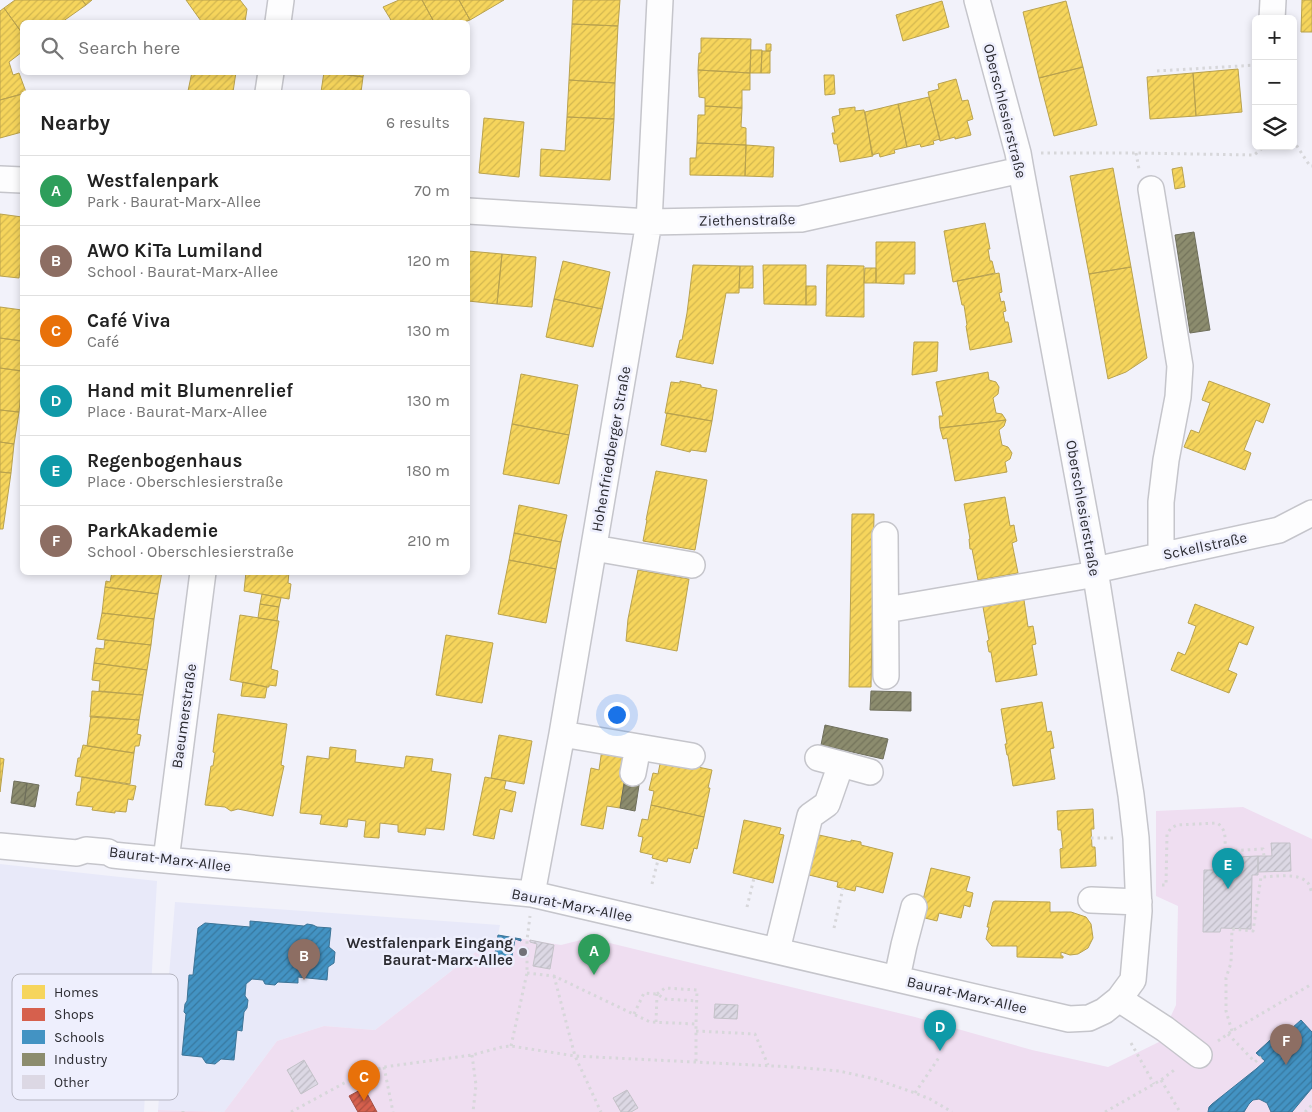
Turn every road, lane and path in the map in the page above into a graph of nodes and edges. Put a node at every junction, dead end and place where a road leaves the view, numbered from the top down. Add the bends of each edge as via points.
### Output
1 (282, 0) edge
2 (660, 0) edge
3 (977, 0) edge
4 (1273, 0) edge
5 (1272, 15) edge
6 (278, 20) edge
7 (1252, 64) edge
8 (1157, 71) dead end
9 (271, 75) edge
10 (268, 90) edge
11 (1297, 146) edge
12 (1260, 150) edge
13 (1019, 162) junction
14 (1312, 166) edge
15 (0, 179) edge
16 (20, 180) edge
17 (1151, 188) dead end
18 (470, 211) edge
19 (649, 222) junction
20 (1312, 513) edge
21 (885, 535) dead end
22 (594, 548) junction
23 (1161, 556) junction
24 (692, 565) dead end
25 (1095, 572) junction
26 (203, 575) edge
27 (886, 610) junction
28 (886, 676) dead end
29 (562, 734) junction
30 (638, 747) junction
31 (692, 756) dead end
32 (870, 772) dead end
33 (633, 773) dead end
34 (0, 846) edge
35 (1264, 856) dead end
36 (166, 860) junction
37 (658, 860) dead end
38 (1264, 872) dead end
39 (1264, 877) junction
40 (754, 878) dead end
41 (652, 884) dead end
42 (843, 888) dead end
43 (532, 894) junction
44 (1147, 894) junction
45 (1312, 894) edge
46 (1090, 900) dead end
47 (1252, 904) dead end
48 (1257, 904) junction
49 (747, 907) dead end
50 (914, 907) dead end
51 (834, 928) dead end
52 (777, 950) junction
53 (527, 973) junction
54 (554, 976) junction
55 (897, 978) junction
56 (657, 994) junction
57 (697, 1001) junction
58 (1112, 1005) junction
59 (634, 1014) junction
60 (656, 1022) junction
61 (696, 1024) junction
62 (696, 1031) junction
63 (1232, 1031) dead end
64 (1228, 1034) dead end
65 (1131, 1043) dead end
66 (511, 1046) junction
67 (472, 1055) junction
68 (1198, 1055) dead end
69 (575, 1056) junction
70 (940, 1056) dead end
71 (1261, 1057) dead end
72 (696, 1062) junction
73 (768, 1066) junction
74 (384, 1067) junction
75 (1161, 1080) dead end
76 (1154, 1084) dead end
77 (915, 1094) junction
78 (1312, 1105) edge
79 (291, 1112) edge
80 (393, 1112) edge
81 (473, 1112) edge
82 (601, 1112) edge
83 (952, 1112) edge
84 (1180, 1112) edge
85 (1305, 1112) edge

1 - 6 street
2 - 19 street, Hohenfriedberger Straße
3 - 13 street, Oberschlesierstraße
4 - 5 street
7 - 8 path
9 - 10 street
11 - 14 path
12 - 13 path via 1254,155 1136,153
13 - 19 street, Ziethenstraße via 801,219
13 - 25 street, Oberschlesierstraße
15 - 16 street
17 - 23 street via 1180,366 1161,502
18 - 19 street, Ziethenstraße
19 - 22 street, Hohenfriedberger Straße
20 - 23 street, Sckellstraße via 1279,530
21 - 27 street
22 - 24 street
22 - 29 street, Hohenfriedberger Straße
23 - 25 street, Sckellstraße
25 - 27 street, Sckellstraße
25 - 44 street, Oberschlesierstraße
26 - 36 street, Baeumerstraße
27 - 28 street
29 - 30 street
29 - 43 street, Hohenfriedberger Straße
30 - 31 street
30 - 33 street
32 - 52 street via 829,761 827,804 810,816
34 - 36 street, Baurat-Marx-Allee via 77,853 86,850
35 - 44 path via 1263,849 1225,850 1224,830 1217,824 1177,825 1167,834 1166,886
36 - 43 street, Baurat-Marx-Allee
37 - 41 path
38 - 39 path
39 - 45 path via 1302,878
39 - 48 path via 1260,877
40 - 49 path
42 - 51 path
43 - 52 street, Baurat-Marx-Allee
43 - 53 path
44 - 46 street
44 - 58 street, Oberschlesierstraße via 1139,911 1133,980
47 - 48 path
48 - 63 path via 1253,931 1232,929 1226,1011
50 - 55 street
52 - 55 street, Baurat-Marx-Allee
53 - 54 path
53 - 66 path
54 - 59 path
54 - 69 path
55 - 58 street, Baurat-Marx-Allee via 1069,1019 1089,1018
56 - 57 path via 665,999
56 - 57 path via 665,988 697,990
56 - 59 path via 644,993
56 - 60 path
57 - 61 path
58 - 68 street via 1165,1029
59 - 60 path
60 - 61 path
61 - 62 path
62 - 72 path
62 - 73 path via 755,1034
64 - 71 path via 1255,1062
65 - 76 path
66 - 67 path
66 - 69 path
67 - 74 path
67 - 81 path via 476,1085
69 - 72 path
69 - 82 path
70 - 77 path
72 - 73 path
73 - 77 path via 840,1072 875,1079
74 - 79 path via 359,1075
74 - 80 path
75 - 84 path
77 - 83 path
78 - 85 path

